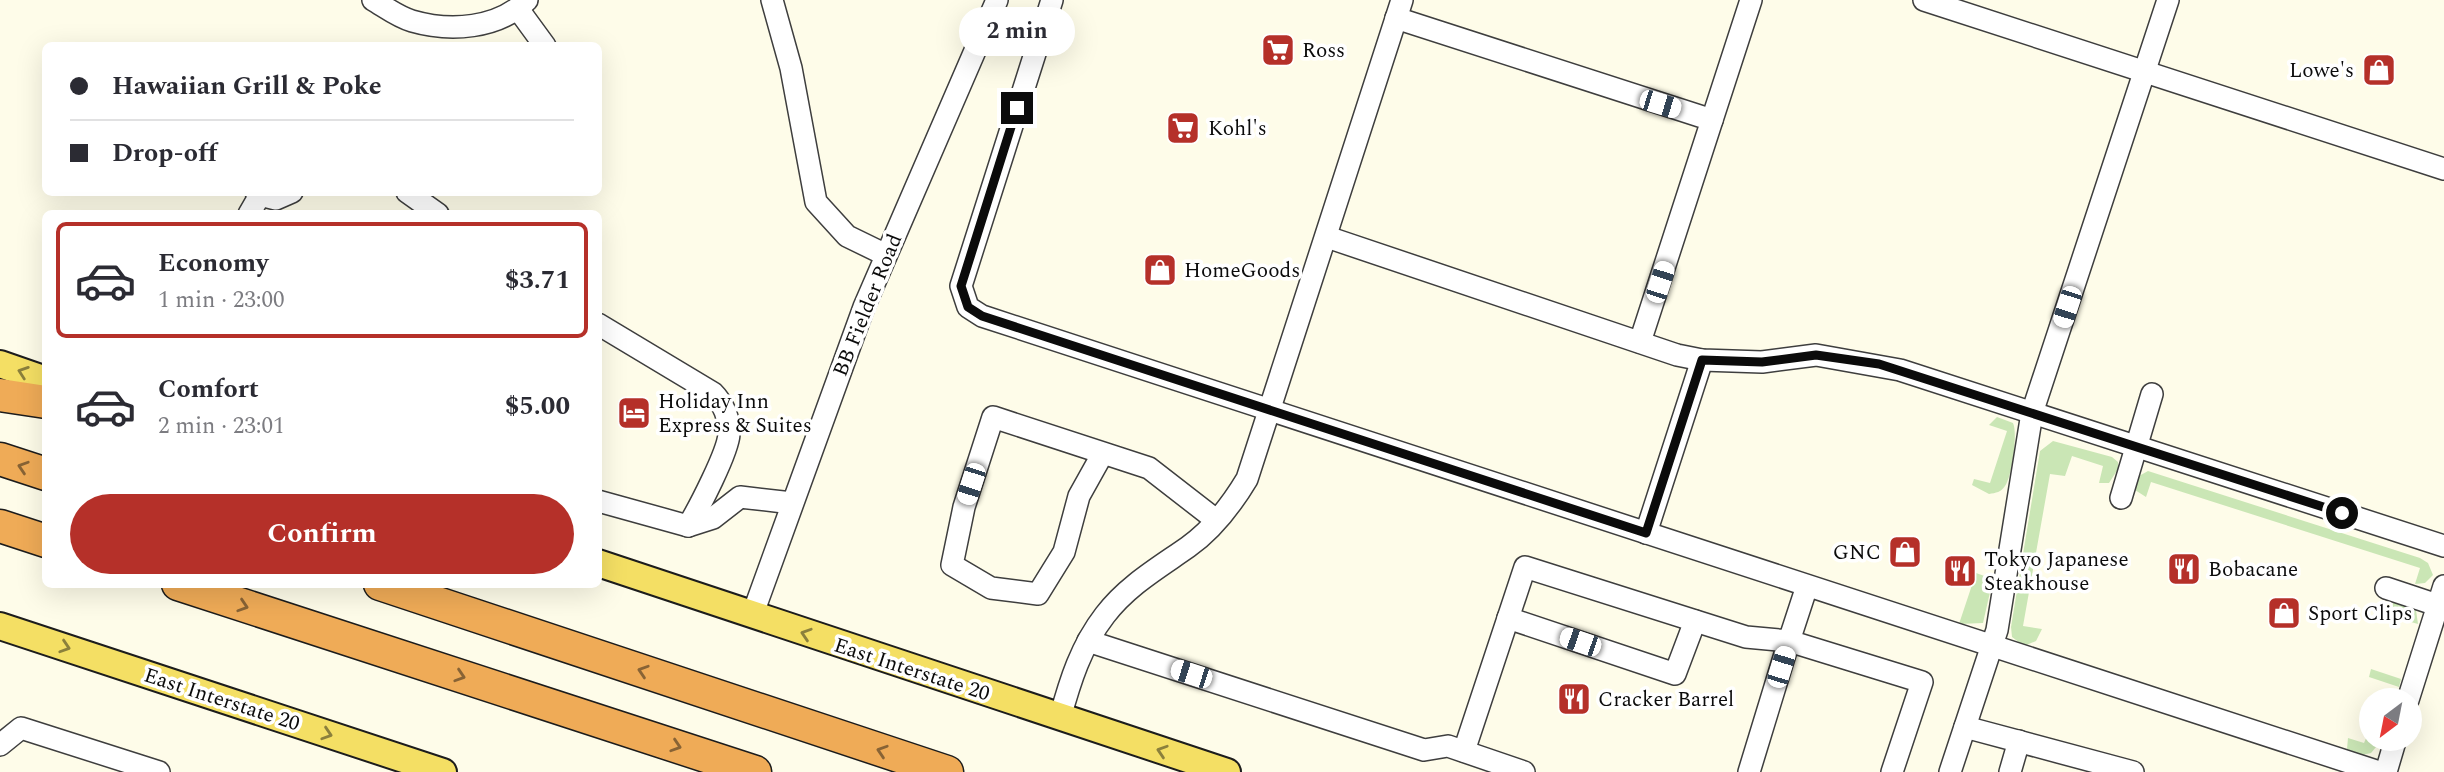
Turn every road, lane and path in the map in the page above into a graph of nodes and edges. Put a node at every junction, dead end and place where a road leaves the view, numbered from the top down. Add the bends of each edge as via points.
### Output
1 (373, 0) edge
2 (772, 0) edge
3 (997, 0) edge
4 (1052, 0) edge
5 (1751, 0) edge
6 (1924, 0) edge
7 (2168, 0) edge
8 (522, 5) edge
9 (1399, 9) edge
10 (543, 42) edge
11 (2143, 71) junction
12 (1712, 120) junction
13 (2444, 169) edge
14 (265, 196) edge
15 (283, 196) edge
16 (413, 196) edge
17 (432, 210) edge
18 (1326, 237) junction
19 (886, 256) junction
20 (602, 326) edge
21 (1640, 342) junction
22 (1702, 360) junction
23 (0, 364) edge
24 (42, 379) edge
25 (2152, 394) dead end
26 (0, 395) edge
27 (42, 401) edge
28 (1271, 411) junction
29 (2032, 413) junction
30 (2137, 446) junction
31 (1103, 453) junction
32 (0, 459) edge
33 (42, 473) edge
34 (2121, 498) dead end
35 (602, 502) edge
36 (792, 502) junction
37 (1216, 520) junction
38 (0, 526) edge
39 (688, 526) junction
40 (1646, 533) junction
41 (42, 540) edge
42 (2444, 546) edge
43 (602, 565) edge
44 (1807, 586) junction
45 (190, 588) edge
46 (392, 588) edge
47 (2386, 588) dead end
48 (2441, 596) edge
49 (752, 616) junction
50 (1508, 618) junction
51 (1695, 621) junction
52 (0, 626) edge
53 (1789, 640) junction
54 (1088, 641) junction
55 (1992, 646) junction
56 (2412, 688) edge
57 (1060, 718) junction
58 (1965, 727) junction
59 (2019, 741) junction
60 (0, 745) edge
61 (1464, 751) junction
62 (2392, 751) edge
63 (159, 772) edge
64 (443, 772) edge
65 (755, 772) edge
66 (947, 772) edge
67 (1227, 772) edge
68 (1524, 772) edge
69 (1749, 772) edge
70 (1892, 772) edge
71 (1950, 772) edge
72 (2010, 772) edge
73 (2133, 772) edge
74 (2379, 772) edge
75 (2386, 772) edge

1 - 8 street via 409,20 443,28 483,24
2 - 19 street via 791,68 817,202 847,236
3 - 19 street, BB Fielder Road
4 - 28 street via 961,286 962,297 982,316
5 - 12 street
6 - 11 street
7 - 11 street
8 - 10 street
9 - 12 street
9 - 18 street
11 - 13 street
11 - 29 street
12 - 21 street
14 - 15 street
16 - 17 street
18 - 21 street
18 - 28 street
19 - 36 street, BB Fielder Road
20 - 39 street via 724,403 730,434
21 - 22 street
22 - 29 street via 1762,362 1816,355 1858,360
22 - 40 street
24 -> 23 main road
25 - 30 street
26 - 27 highway
28 - 37 street via 1247,479
28 - 40 street
29 - 30 street
29 - 55 street
30 - 34 street
30 - 42 street
31 - 31 street via 993,417 964,507 952,565 991,588 1038,594 1064,552 1079,496
31 - 37 street via 1149,468
33 -> 32 highway
35 - 39 street
36 - 39 street via 740,497 713,518
36 - 49 street, BB Fielder Road
37 - 54 street via 1190,546 1127,591
38 - 41 highway
40 - 44 street
43 - 49 main road, East Interstate 20
44 - 53 street
44 - 55 street
45 -> 65 highway
66 -> 46 highway
47 - 48 street
48 - 56 street
57 -> 49 main road, East Interstate 20
50 - 51 street via 1525,567
50 - 51 street via 1675,674
50 - 61 street
51 - 53 street via 1746,637
52 -> 64 main road, East Interstate 20
53 - 69 street
53 - 70 street via 1922,682
54 - 57 street
54 - 61 street via 1424,750 1448,746
55 - 58 street
55 - 74 street
67 -> 57 main road, East Interstate 20
58 - 59 street
58 - 71 street
59 - 72 street
59 - 73 street
60 - 63 street via 21,728
61 - 68 street
62 - 75 street

